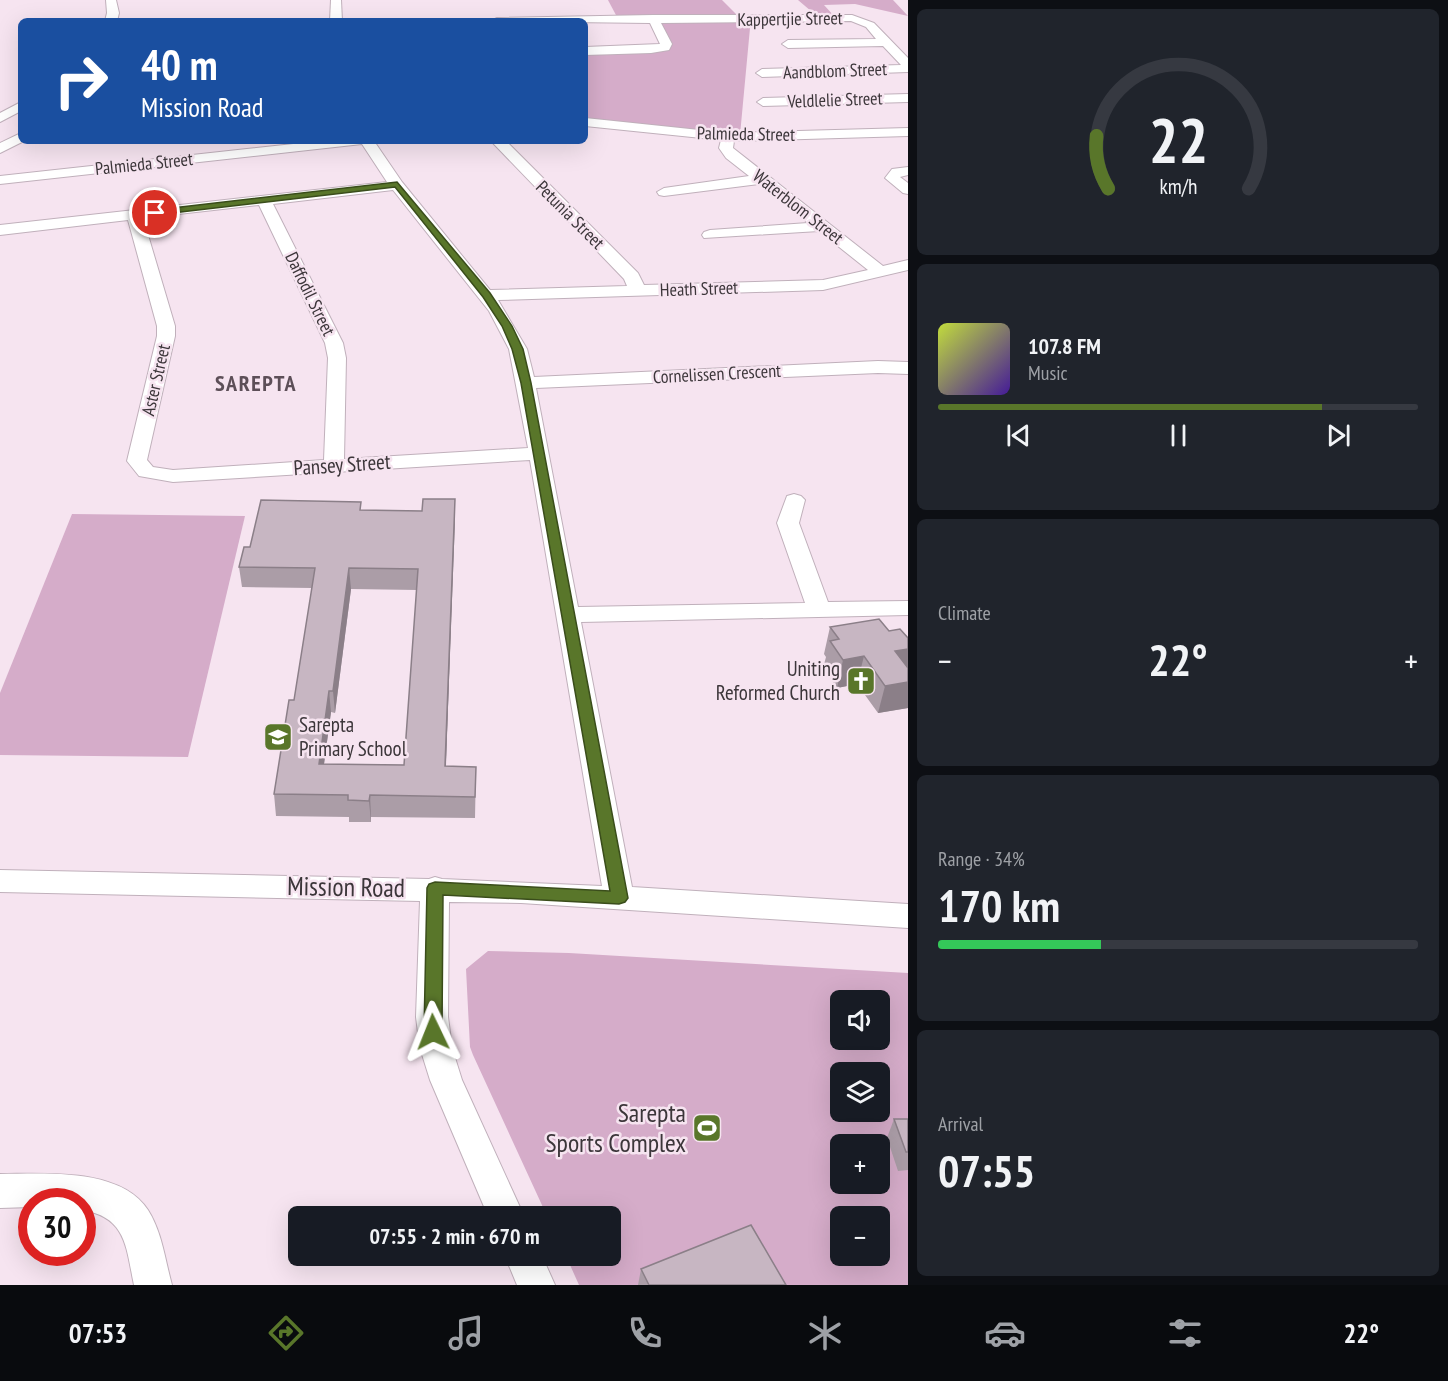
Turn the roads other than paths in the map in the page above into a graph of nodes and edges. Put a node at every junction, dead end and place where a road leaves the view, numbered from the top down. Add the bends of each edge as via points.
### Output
1 (111, 0) edge
2 (336, 0) edge
3 (768, 6) dead end
4 (112, 18) edge
5 (336, 18) edge
6 (653, 18) junction
7 (781, 18) junction
8 (588, 19) edge
9 (884, 42) junction
10 (788, 44) dead end
11 (588, 51) edge
12 (908, 67) edge
13 (762, 73) dead end
14 (908, 98) edge
15 (763, 102) dead end
16 (18, 108) edge
17 (1, 118) edge
18 (18, 121) edge
19 (588, 122) edge
20 (651, 129) junction
21 (908, 132) edge
22 (728, 137) junction
23 (18, 139) edge
24 (331, 144) edge
25 (369, 144) edge
26 (501, 144) edge
27 (641, 146) dead end
28 (0, 149) edge
29 (908, 171) edge
30 (0, 180) edge
31 (763, 180) junction
32 (397, 185) junction
33 (908, 190) edge
34 (664, 192) dead end
35 (264, 200) junction
36 (134, 215) junction
37 (823, 226) junction
38 (0, 230) edge
39 (711, 236) dead end
40 (908, 265) edge
41 (881, 272) junction
42 (638, 291) junction
43 (487, 295) junction
44 (908, 368) edge
45 (526, 383) junction
46 (539, 453) junction
47 (334, 466) junction
48 (147, 472) joint
49 (794, 500) dead end
50 (908, 608) edge
51 (819, 611) junction
52 (569, 615) junction
53 (0, 881) edge
54 (435, 888) junction
55 (619, 898) junction
56 (908, 916) edge
57 (0, 1191) edge
58 (502, 1206) edge
59 (527, 1266) edge
60 (153, 1285) edge
61 (536, 1285) edge

1 - 4 street
2 - 5 street
3 - 7 street
6 - 7 street, Kappertjie Street
6 - 8 street, Kappertjie Street
6 - 11 street via 665,47
7 - 9 street, Kappertjie Street via 857,19 870,25
9 - 10 street
9 - 12 street, Kappertjie Street
12 - 13 street, Aandblom Street
14 - 15 street, Veldlelie Street
16 - 17 street
17 - 18 street
19 - 20 street, Palmieda Street
20 - 22 street, Palmieda Street
20 - 27 street
21 - 22 street, Palmieda Street
22 - 31 street, Waterblom Street via 729,153
23 - 28 street
24 - 30 street, Palmieda Street
25 - 32 street
26 - 42 street, Petunia Street via 632,277
29 - 33 street via 897,172 892,178
31 - 34 street
31 - 37 street, Waterblom Street
32 - 35 street
32 - 43 street
35 - 36 street
35 - 47 street, Daffodil Street via 336,349
36 - 38 street
36 - 48 street, Aster Street via 166,326 137,461
37 - 39 street
37 - 41 street, Waterblom Street
40 - 41 street, Heath Street
41 - 42 street, Heath Street via 823,285
42 - 43 street, Heath Street
43 - 45 street via 513,337
44 - 45 street, Cornelissen Crescent
45 - 46 street
46 - 47 street, Pansey Street
46 - 52 street
47 - 48 street, Pansey Street via 173,476
49 - 51 street via 788,523
50 - 51 street
51 - 52 street
52 - 55 street
53 - 54 street, Mission Road
54 - 55 street, Mission Road
54 - 58 street via 432,1017 436,1048 446,1080
55 - 56 street, Mission Road
57 - 60 street via 86,1193 114,1200 135,1221
59 - 61 street

